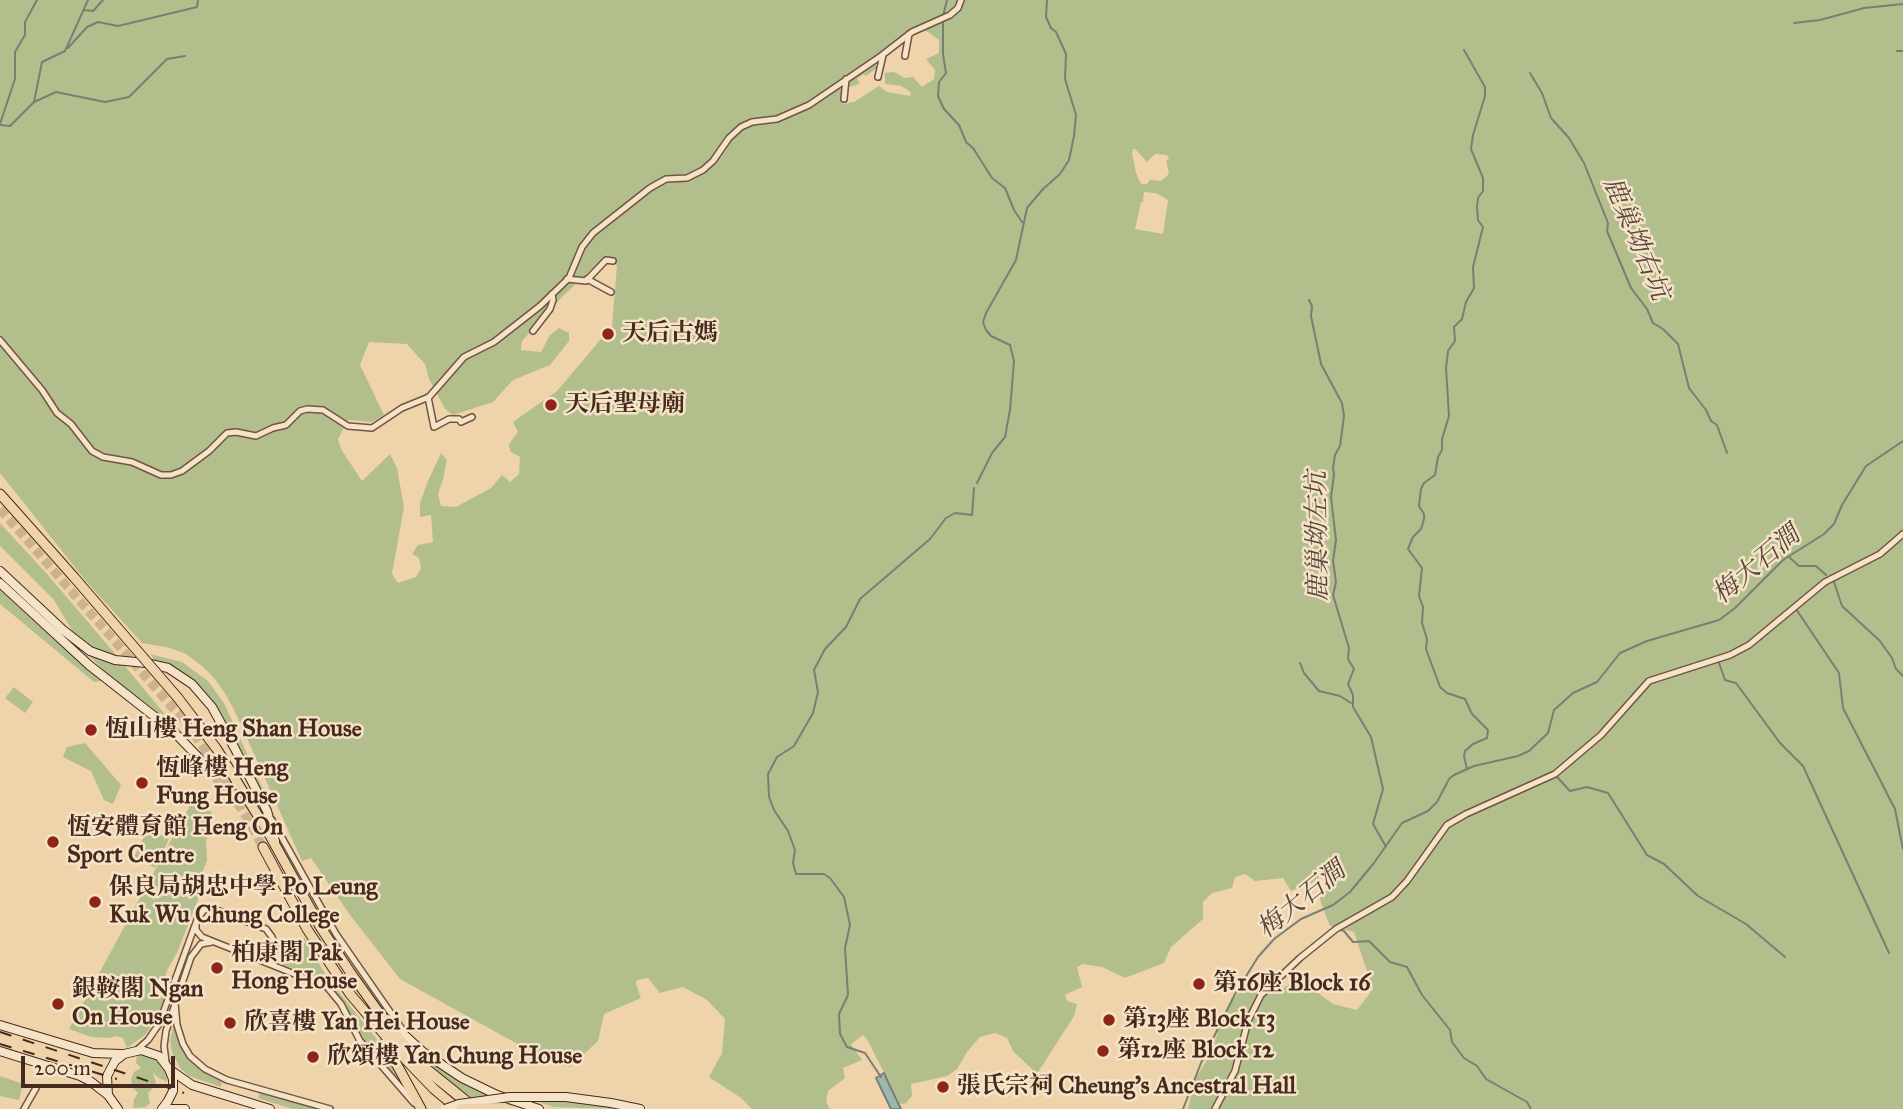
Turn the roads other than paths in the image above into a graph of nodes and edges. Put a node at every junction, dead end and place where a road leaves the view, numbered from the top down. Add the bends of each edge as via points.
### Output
1 (961, 0) edge
2 (909, 34) junction
3 (883, 55) junction
4 (905, 56) dead end
5 (878, 77) dead end
6 (846, 79) junction
7 (844, 99) dead end
8 (613, 261) dead end
9 (567, 279) junction
10 (587, 279) junction
11 (611, 292) dead end
12 (552, 295) junction
13 (533, 331) dead end
14 (0, 340) edge
15 (428, 397) junction
16 (472, 418) dead end
17 (0, 494) edge
18 (1903, 534) edge
19 (0, 571) edge
20 (0, 583) edge
21 (199, 758) tunnel mouth
22 (267, 811) junction
23 (262, 847) tunnel mouth
24 (276, 847) junction
25 (196, 923) junction
26 (215, 942) junction
27 (267, 963) junction
28 (176, 1003) junction
29 (380, 1013) junction
30 (373, 1024) junction
31 (0, 1025) edge
32 (415, 1045) junction
33 (0, 1051) edge
34 (136, 1051) junction
35 (124, 1054) junction
36 (168, 1066) junction
37 (36, 1088) dead end
38 (108, 1095) junction
39 (419, 1108) edge
40 (24, 1109) edge
41 (118, 1109) edge
42 (162, 1109) edge
43 (170, 1109) edge
44 (185, 1109) edge
45 (270, 1109) edge
46 (330, 1109) edge
47 (445, 1109) edge
48 (459, 1109) edge
49 (475, 1109) edge
50 (511, 1109) edge
51 (539, 1109) edge
52 (640, 1109) edge
53 (1215, 1109) edge

1 - 2 street via 950,14
2 - 3 street
2 - 4 street
3 - 5 street
3 - 6 street
6 - 7 street
6 - 9 street via 802,109 741,127 700,172 666,179 650,188 593,233
8 - 10 street via 606,260
9 - 10 street
9 - 12 street
10 - 11 street
12 - 13 street via 550,309
12 - 15 street via 494,342 464,357
14 - 15 street via 92,451 163,475 182,471 227,433 258,436 288,424 307,408 366,429
15 - 16 street via 434,427 449,419 461,422
17 - 24 main road, bridge via 178,698 216,748
18 - 53 street via 1885,551 1825,582 1749,645 1649,681 1601,735 1555,774 1447,825 1392,897 1336,929 1261,995 1248,1021 1235,1071
19 - 22 main road via 90,650 115,660 168,668 192,684 216,713
20 - 21 main road
22 - 24 main road
22 - 32 street via 342,943
23 - 30 main road via 318,947
24 - 29 main road via 321,928
25 - 26 street via 199,935
25 - 27 street via 209,908 266,929 275,947
25 - 34 street via 159,1024
26 - 27 street
26 - 28 street via 201,944 194,952
27 - 39 street via 327,987 360,1041
28 - 36 street via 165,1038
28 - 46 street via 183,1044 205,1069
29 - 32 main road
29 - 49 highway via 427,1070
30 - 39 main road
30 - 48 main road via 419,1075
31 - 35 main road via 93,1053
32 - 51 main road via 472,1084
33 - 38 main road via 80,1076
34 - 35 main road
34 - 36 main road via 153,1053
35 - 38 main road via 107,1076
36 - 42 main road via 173,1091
36 - 45 main road via 192,1085
37 - 40 street
38 - 41 main road
43 - 44 main road
47 - 52 main road, bridge via 510,1097 556,1096
48 - 50 highway, bridge

